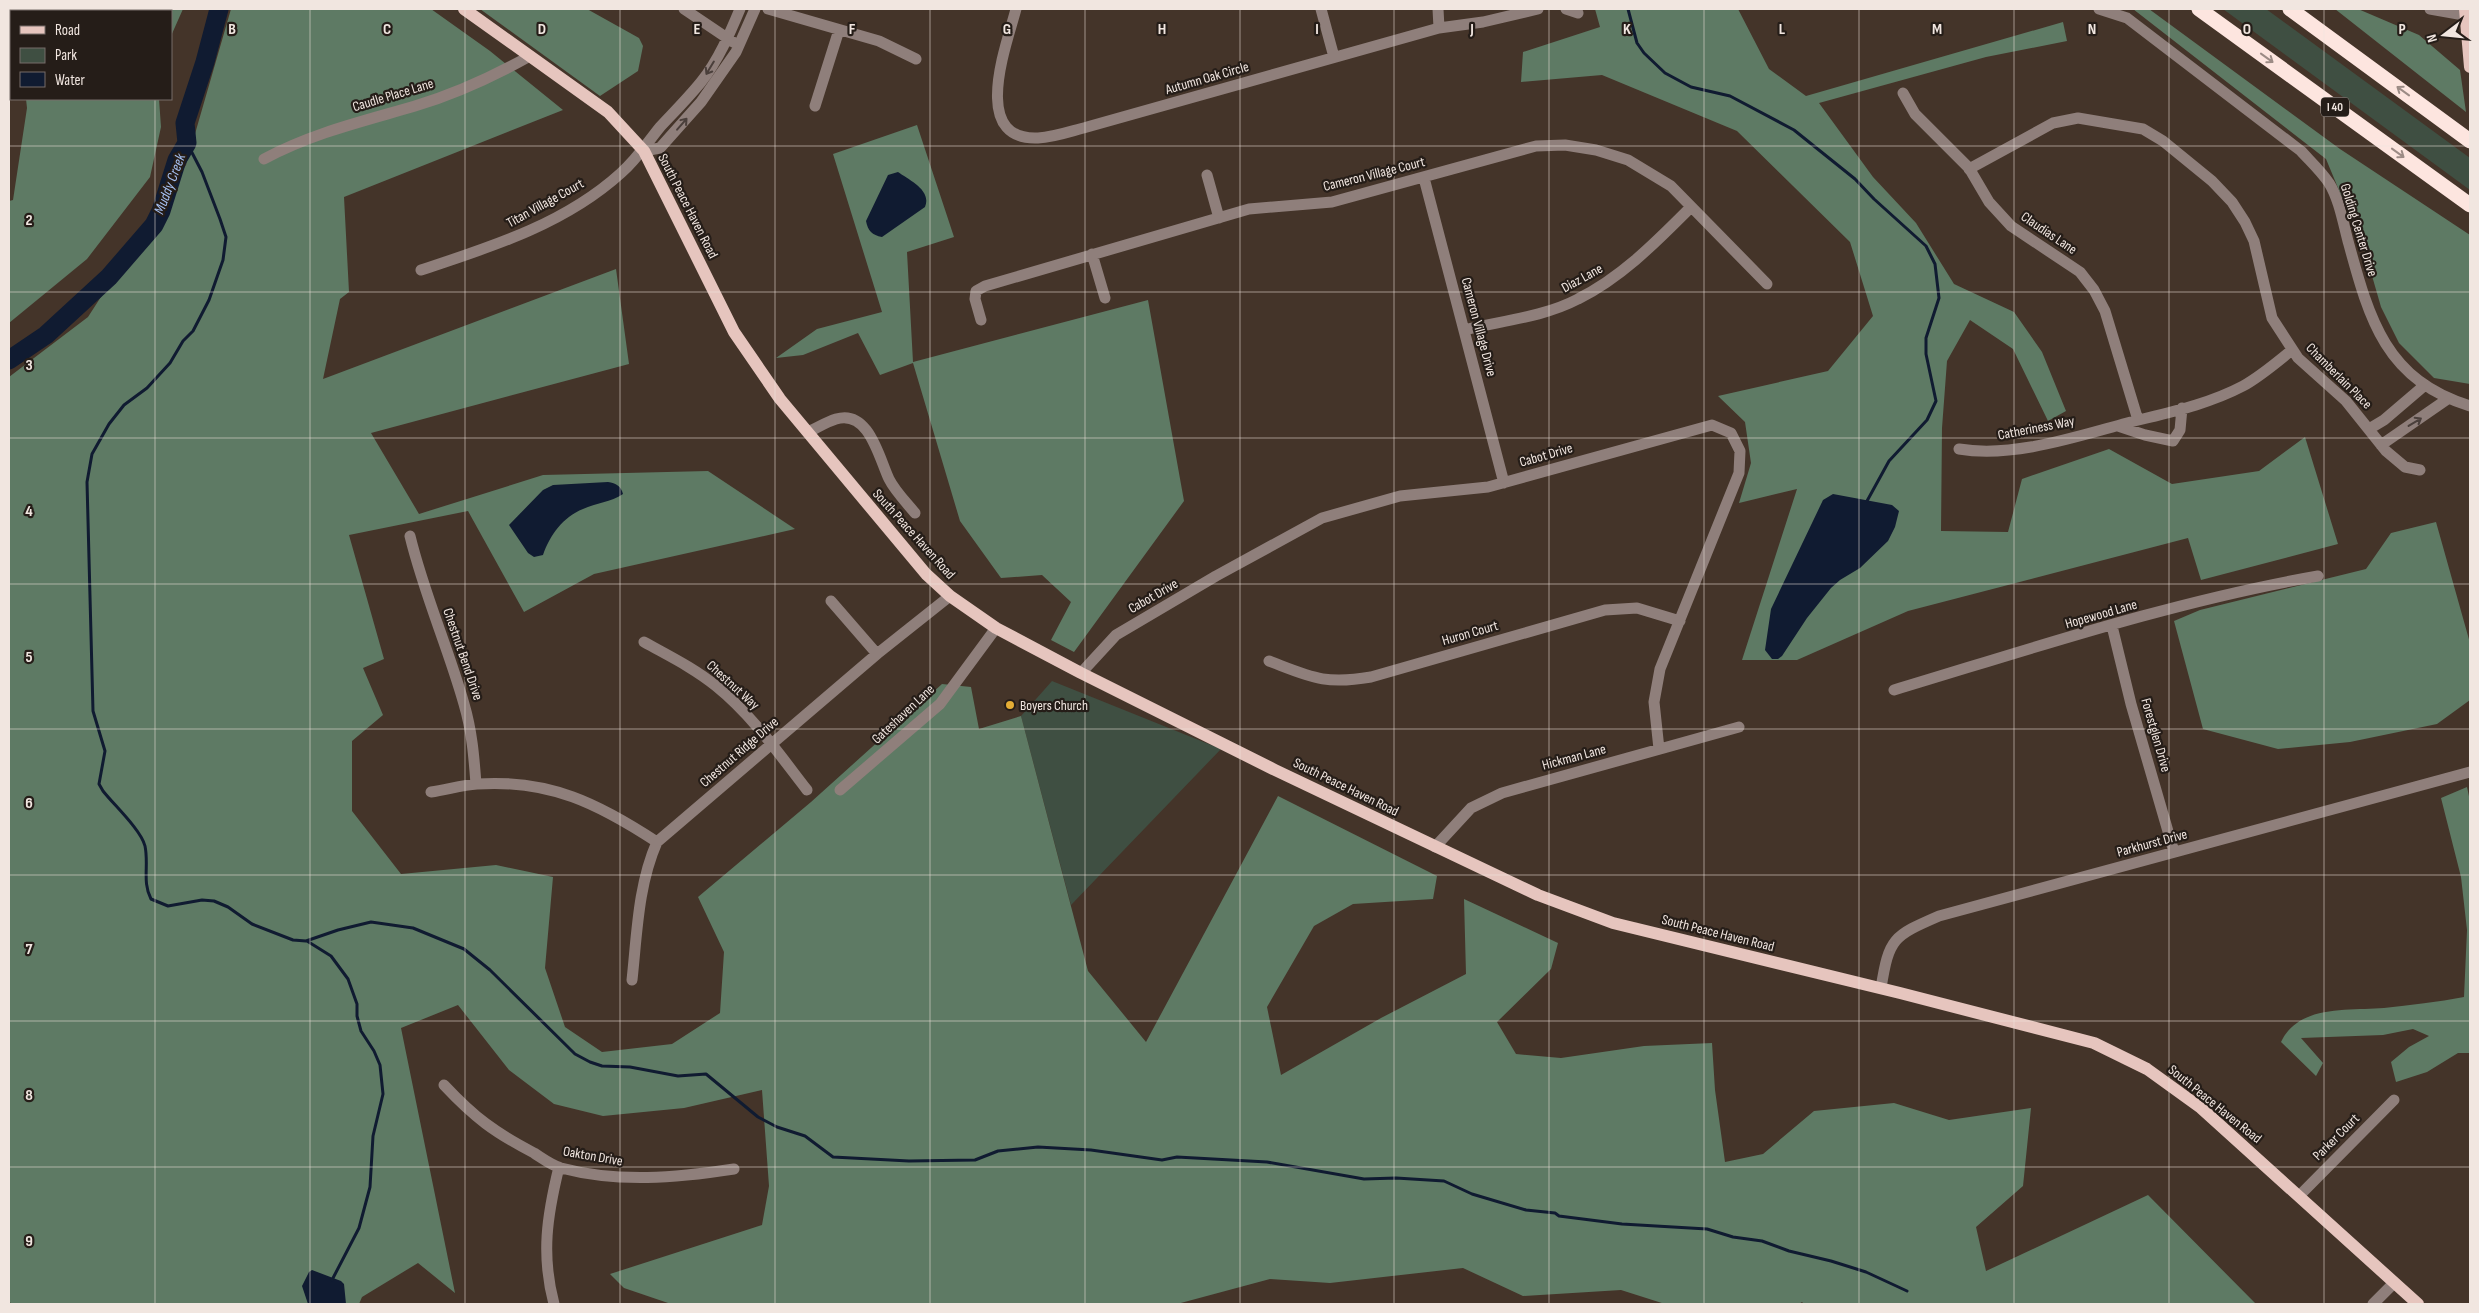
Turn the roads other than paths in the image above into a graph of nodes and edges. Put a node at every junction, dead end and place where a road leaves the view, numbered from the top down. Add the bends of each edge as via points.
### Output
1 (464, 9) edge
2 (684, 9) edge
3 (740, 9) edge
4 (754, 9) edge
5 (768, 9) edge
6 (1016, 9) edge
7 (1321, 9) edge
8 (1438, 9) edge
9 (1538, 9) edge
10 (1566, 9) edge
11 (2099, 9) edge
12 (2199, 9) edge
13 (2290, 9) edge
14 (2430, 9) edge
15 (2464, 12) edge
16 (1578, 13) dead end
17 (1439, 28) junction
18 (839, 30) junction
19 (728, 38) junction
20 (739, 46) junction
21 (530, 56) junction
22 (1334, 57) junction
23 (916, 59) dead end
24 (2470, 67) edge
25 (1903, 93) dead end
26 (815, 106) dead end
27 (2470, 141) edge
28 (644, 151) junction
29 (264, 159) dead end
30 (1969, 169) junction
31 (1207, 175) dead end
32 (1424, 178) junction
33 (2470, 206) edge
34 (1690, 208) junction
35 (1219, 218) junction
36 (1092, 254) junction
37 (421, 270) dead end
38 (1768, 284) dead end
39 (1105, 298) dead end
40 (981, 320) dead end
41 (1464, 330) junction
42 (2292, 350) junction
43 (2425, 385) junction
44 (2449, 398) junction
45 (2470, 406) edge
46 (2182, 408) junction
47 (2138, 420) junction
48 (2118, 426) junction
49 (2369, 429) junction
50 (808, 432) junction
51 (2381, 445) junction
52 (1959, 449) dead end
53 (2420, 470) dead end
54 (1504, 483) junction
55 (915, 513) dead end
56 (410, 536) dead end
57 (2318, 576) dead end
58 (950, 596) junction
59 (831, 601) dead end
60 (1680, 621) junction
61 (2112, 626) junction
62 (996, 628) junction
63 (644, 642) dead end
64 (876, 654) junction
65 (1269, 661) dead end
66 (1081, 673) junction
67 (1894, 690) dead end
68 (1739, 727) dead end
69 (771, 744) junction
70 (1659, 750) junction
71 (2470, 772) edge
72 (476, 784) junction
73 (807, 790) dead end
74 (840, 790) dead end
75 (431, 792) dead end
76 (657, 842) junction
77 (1435, 847) junction
78 (2174, 852) junction
79 (632, 980) dead end
80 (1881, 988) junction
81 (444, 1085) dead end
82 (2394, 1100) dead end
83 (559, 1167) junction
84 (734, 1170) dead end
85 (2299, 1196) junction
86 (2394, 1283) junction
87 (554, 1304) edge
88 (2373, 1304) edge
89 (2418, 1304) edge

1 - 21 main road, South Peace Haven Road
2 - 19 street
3 - 19 street
4 - 20 street
5 - 18 street
6 - 22 street, Autumn Oak Circle via 996,99 998,111 1009,129 1029,137 1053,136
7 - 22 street
8 - 17 street
9 - 17 street, Autumn Oak Circle
10 - 16 street
11 - 43 street, Golding Center Drive via 2127,18 2301,151 2319,170 2330,184 2372,318 2395,359
12 -> 33 highway, I 40
27 -> 13 highway
14 - 15 street
15 - 24 main road
17 - 22 street, Autumn Oak Circle
18 - 23 street via 879,41
18 - 26 street
19 - 20 street
19 -> 28 street via 702,81 652,137
28 -> 20 street via 660,148 674,133 725,71
21 - 28 main road, South Peace Haven Road via 608,112
21 - 29 street, Caudle Place Lane via 496,75 417,106 336,128
25 - 30 street, Claudias Lane via 1915,114
28 - 37 street, Titan Village Court via 602,189 540,227
28 - 50 main road, South Peace Haven Road via 734,332 780,399
30 - 42 street, Chamberlain Place via 2053,123 2078,118 2143,129 2212,180 2232,202 2254,241 2272,318
30 - 47 street, Claudias Lane via 1989,202 2011,226 2080,272 2094,290 2105,311
31 - 35 street
32 - 34 street, Cameron Village Court via 1510,152 1565,144 1628,160 1671,186
32 - 35 street, Cameron Village Court via 1332,202 1277,205
32 - 41 street, Cameron Village Drive
34 - 38 street, Cameron Village Court
34 - 41 street, Diaz Lane via 1635,261 1577,300 1551,310
35 - 36 street, Cameron Village Court
36 - 39 street
36 - 40 street, Cameron Village Court via 976,290 975,300
41 - 54 street, Cameron Village Drive
42 - 46 street, Catheriness Way via 2244,385 2215,399
42 - 49 street, Chamberlain Place via 2346,401
43 - 44 street, Golding Center Drive
43 - 49 street
44 - 45 street, Golding Center Drive
51 -> 44 street
46 - 47 street, Catheriness Way
46 - 48 street via 2180,430 2173,441
47 - 48 street, Catheriness Way
48 - 52 street, Catheriness Way via 2011,450 1980,453
49 - 51 street, Chamberlain Place
50 - 55 street via 837,418 849,418 861,424 870,434 890,482
50 - 58 main road, South Peace Haven Road via 926,574
51 - 53 street, Chamberlain Place via 2405,466
54 - 60 street, Cabot Drive via 1712,425 1731,433 1740,451 1739,472
54 - 66 street, Cabot Drive via 1400,496 1322,518 1116,635
56 - 72 street, Chestnut Bend Drive via 420,576 465,706
57 - 61 street, Hopewood Lane via 2258,586
58 - 62 main road, South Peace Haven Road
58 - 64 street, Chestnut Ridge Drive
59 - 64 street
60 - 65 street, Huron Court via 1637,608 1605,610 1344,682 1319,680
60 - 70 street, Cabot Drive via 1656,686 1654,719
61 - 67 street, Hopewood Lane
61 - 78 street, Forestglen Drive
62 - 66 main road, South Peace Haven Road
62 - 74 street, Gateshaven Lane via 940,704
63 - 69 street, Chestnut Way via 717,686
64 - 69 street, Chestnut Ridge Drive
66 - 77 main road, South Peace Haven Road
68 - 70 street, Hickman Lane
69 - 73 street, Chestnut Way
69 - 76 street, Chestnut Ridge Drive
70 - 77 street, Hickman Lane via 1502,793 1472,808
71 - 78 street, Parkhurst Drive
72 - 75 street
72 - 76 street via 532,787 578,798 614,814
76 - 79 street, Chestnut Ridge Drive via 643,885
77 - 80 main road, South Peace Haven Road via 1538,895 1613,923
78 - 80 street, Parkhurst Drive via 1939,916 1905,931 1889,949
80 - 85 main road, South Peace Haven Road via 2094,1043 2147,1068 2201,1108
81 - 83 street, Oakton Drive via 473,1116 492,1130
82 - 85 street, Parker Court
83 - 84 street, Oakton Drive via 632,1178 690,1176
83 - 87 street via 546,1225 546,1254
85 - 86 main road, South Peace Haven Road
86 - 88 street
86 - 89 main road, South Peace Haven Road

